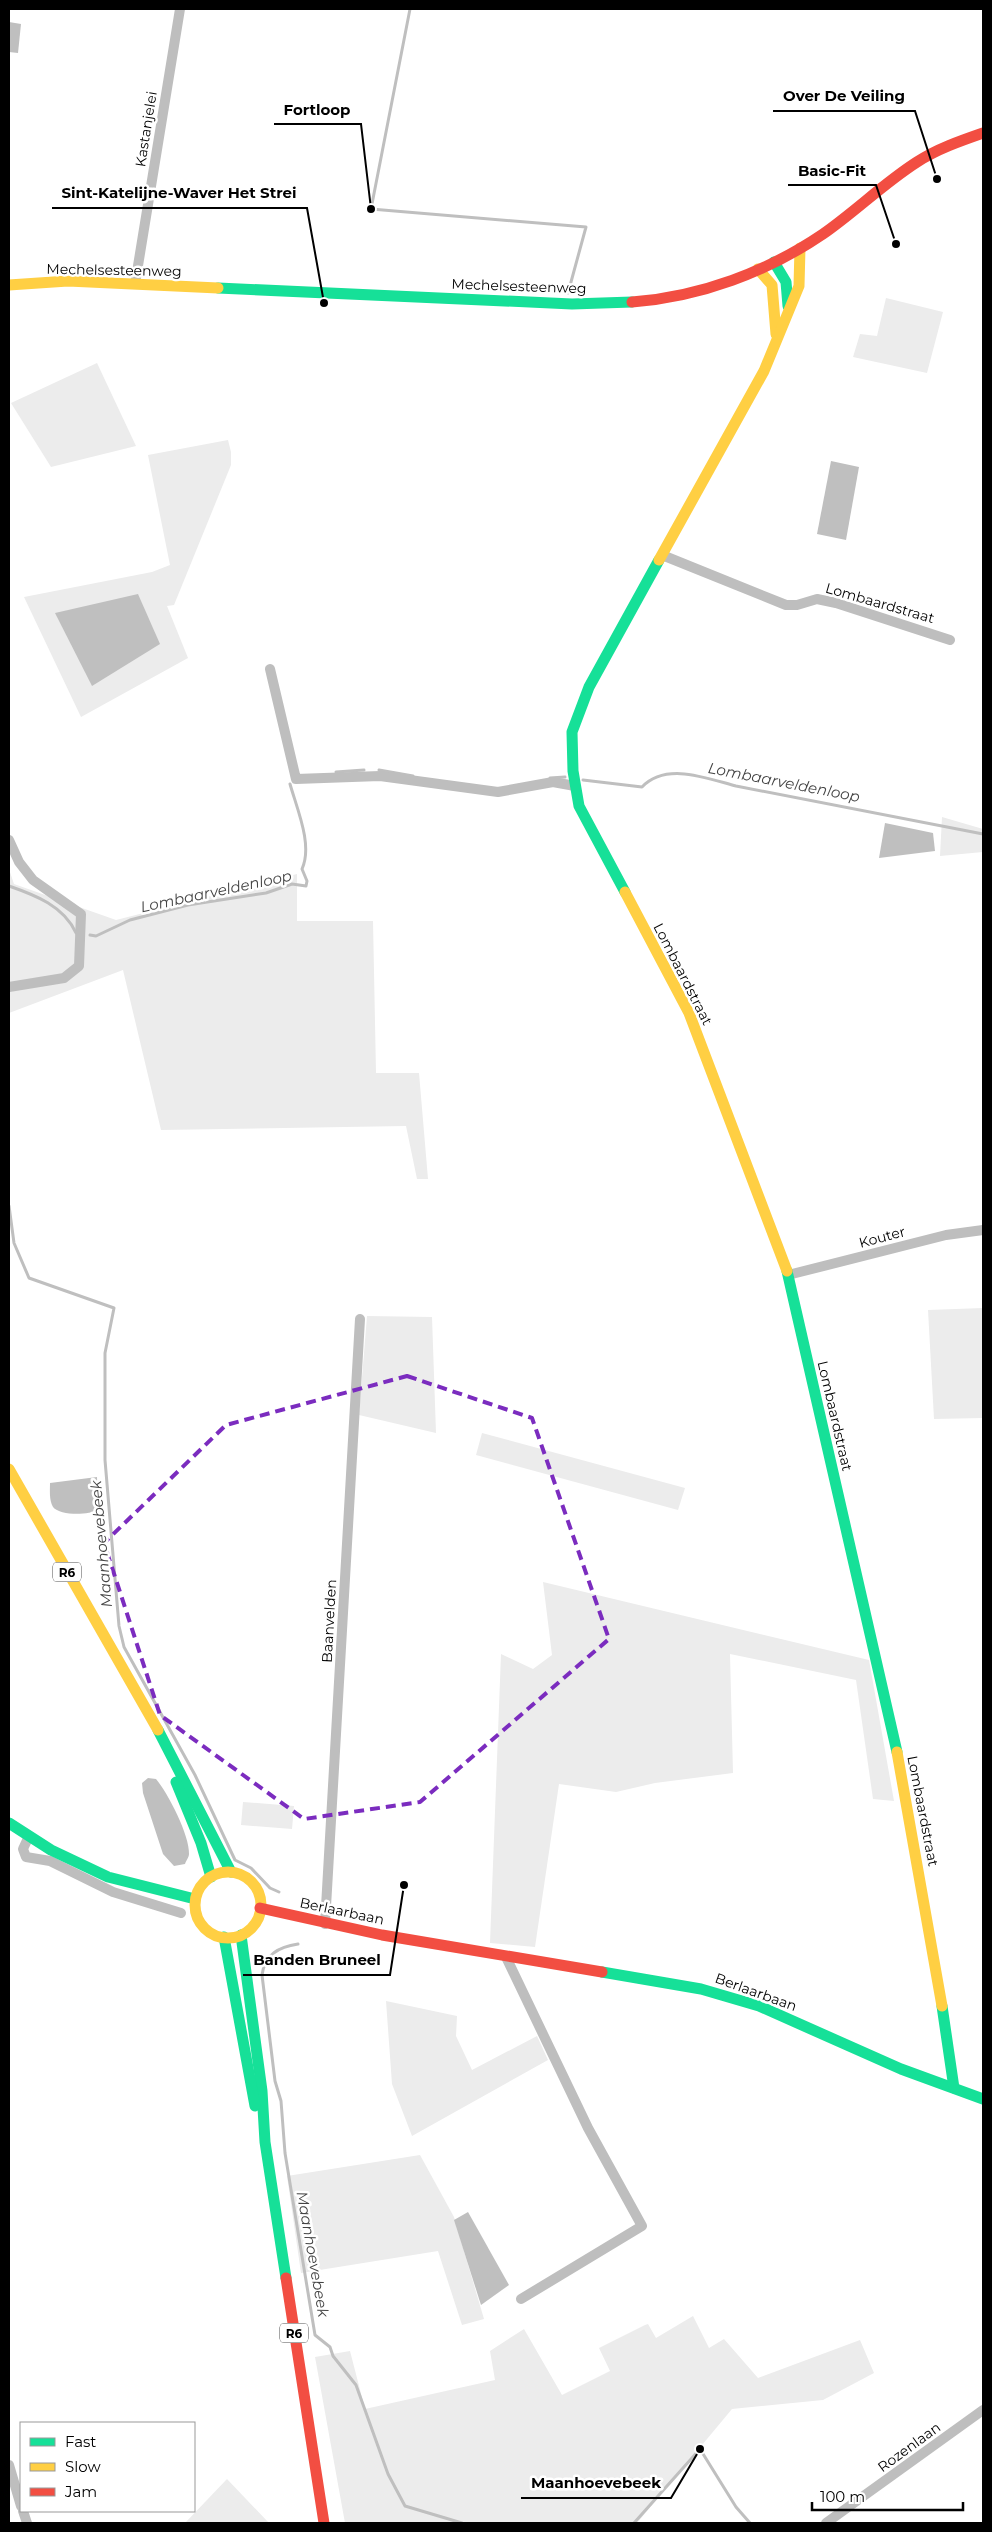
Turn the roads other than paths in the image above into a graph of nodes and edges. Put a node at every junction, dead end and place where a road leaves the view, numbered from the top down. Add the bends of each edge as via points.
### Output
1 (180, 9) edge
2 (983, 133) edge
3 (800, 248) junction
4 (774, 262) junction
5 (758, 269) junction
6 (9, 284) edge
7 (135, 284) junction
8 (787, 313) junction
9 (776, 346) junction
10 (662, 555) junction
11 (950, 640) dead end
12 (270, 670) dead end
13 (575, 786) junction
14 (9, 840) edge
15 (9, 987) edge
16 (983, 1230) edge
17 (788, 1275) junction
18 (360, 1319) dead end
19 (9, 1469) edge
20 (125, 1674) junction
21 (9, 1823) edge
22 (29, 1836) junction
23 (231, 1872) junction
24 (210, 1877) junction
25 (195, 1899) junction
26 (260, 1908) junction
27 (181, 1913) dead end
28 (325, 1924) junction
29 (241, 1935) junction
30 (224, 1938) junction
31 (506, 1957) junction
32 (954, 2088) junction
33 (983, 2099) edge
34 (265, 2142) junction
35 (521, 2299) dead end
36 (983, 2410) edge
37 (9, 2465) edge
38 (20, 2503) edge
39 (324, 2523) edge
40 (826, 2523) edge

1 - 7 street, Kastanjelei
2 - 3 street, Mechelsesteenweg via 918,162
3 - 4 street, Mechelsesteenweg
3 - 8 street, Lombaardstraat via 799,286
4 - 5 street, Mechelsesteenweg
4 - 8 street, Lombaardstraat via 786,278 789,289
5 - 7 street, Mechelsesteenweg via 700,291 623,304
5 - 9 street, Lombaardstraat via 772,285
6 - 7 street, Mechelsesteenweg via 68,281
8 - 9 street, Lombaardstraat
9 - 10 street, Lombaardstraat
10 - 11 street, Lombaardstraat via 786,605 817,599 836,603
10 - 13 street, Lombaardstraat via 589,687 572,732
12 - 13 street via 296,779 380,776 498,792 553,782
13 - 17 street, Lombaardstraat via 579,806 689,1013
14 - 15 street via 19,862 33,880 81,914 79,966 64,978
16 - 17 street, Kouter via 946,1235
17 - 32 street, Lombaardstraat via 894,1737 933,1949
18 - 28 street, Baanvelden
19 - 20 street, R6
20 - 23 street, R6 via 153,1719
20 - 24 street, R6 via 179,1790 201,1843
21 - 22 street
22 - 25 street via 65,1858 108,1877
22 - 27 street via 23,1849 26,1857 50,1862 113,1892
23 - 24 street
23 - 26 street via 253,1884
24 - 25 street
25 - 30 street via 200,1923 212,1934
26 - 28 street, Berlaarbaan
26 - 29 street via 254,1924
28 - 31 street, Berlaarbaan
29 - 30 street
29 - 34 street, R6
30 - 34 street, R6 via 251,2090
31 - 32 street, Berlaarbaan via 701,1989 759,2006
31 - 35 street via 588,2128 642,2226
32 - 33 street, Berlaarbaan
34 - 39 street, R6
36 - 40 street, Rozenlaan
37 - 38 street

